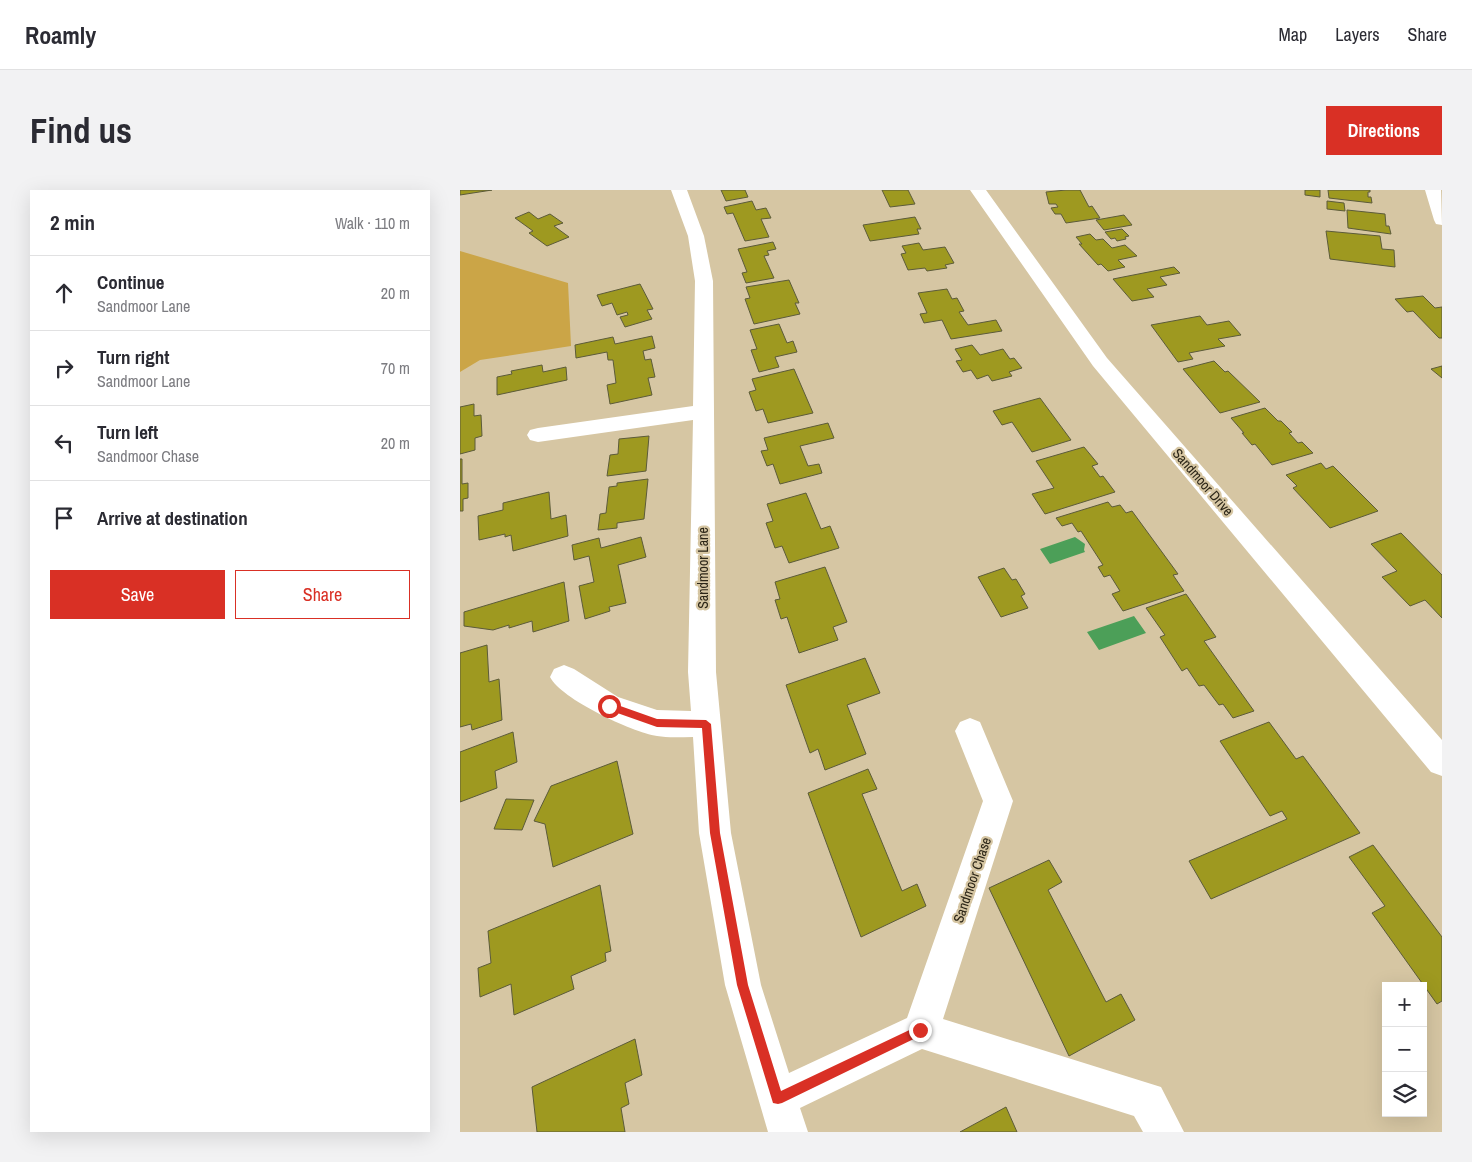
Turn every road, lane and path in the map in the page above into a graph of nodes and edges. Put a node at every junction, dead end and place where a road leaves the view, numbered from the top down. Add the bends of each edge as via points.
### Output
1 (679, 190) edge
2 (978, 190) edge
3 (1433, 190) edge
4 (1442, 220) edge
5 (703, 412) junction
6 (538, 435) dead end
7 (564, 677) dead end
8 (706, 724) junction
9 (970, 731) dead end
10 (1442, 762) edge
11 (920, 1030) junction
12 (778, 1098) junction
13 (788, 1132) edge
14 (1164, 1132) edge

1 - 5 street, Sandmoor Lane via 696,236 704,281
2 - 10 street, Sandmoor Drive via 1100,362
3 - 4 street
5 - 6 street
5 - 8 street, Sandmoor Lane via 702,672
7 - 8 street via 609,706 657,723
8 - 12 street, Sandmoor Lane via 715,833 743,985
9 - 11 street, Sandmoor Chase via 998,801
11 - 12 street
11 - 14 street via 1147,1102
12 - 13 street, Sandmoor Lane

